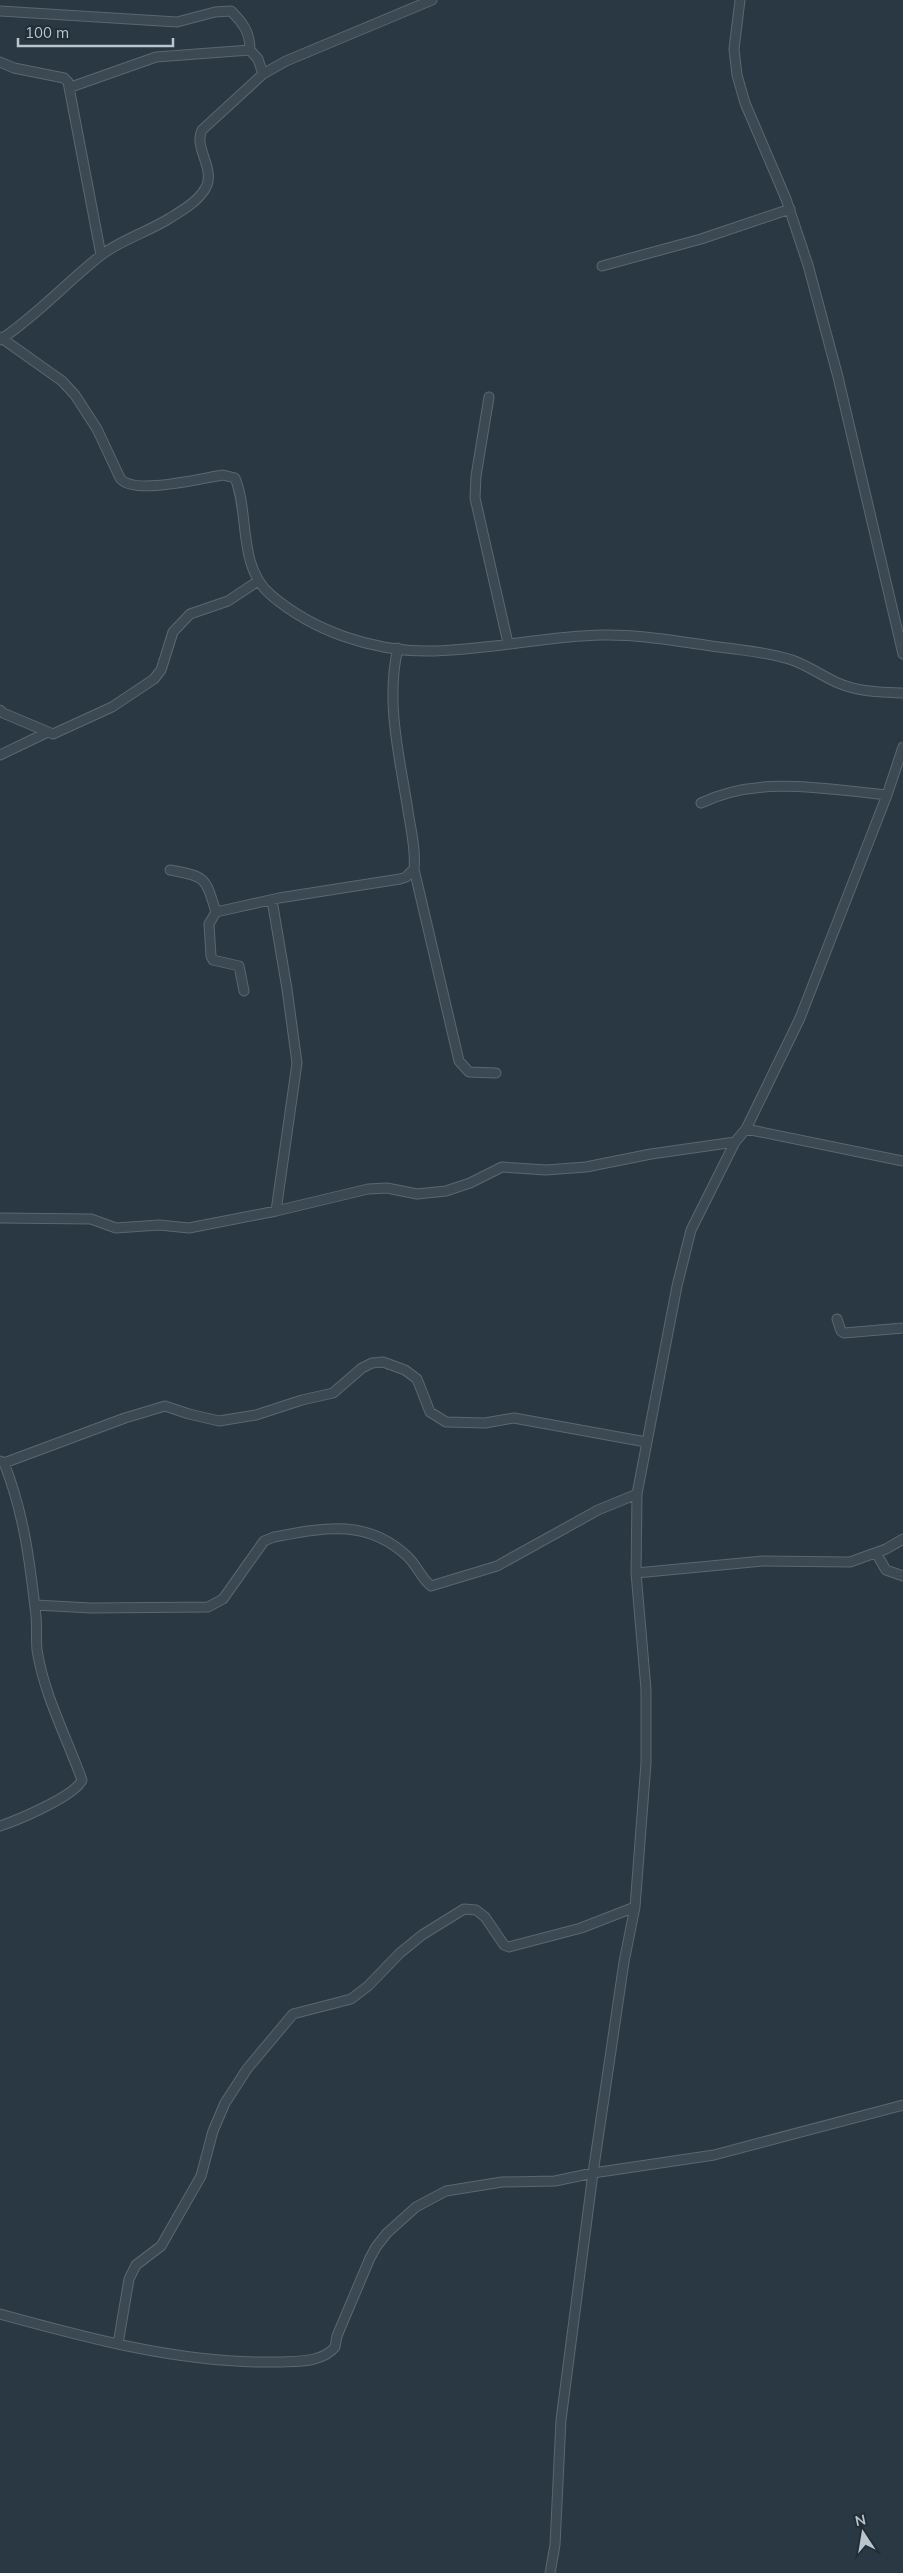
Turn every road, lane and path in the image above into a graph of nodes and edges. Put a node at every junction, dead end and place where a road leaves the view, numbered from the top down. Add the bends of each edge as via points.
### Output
1 (432, 0) edge
2 (740, 0) edge
3 (0, 11) edge
4 (250, 50) junction
5 (0, 62) edge
6 (263, 74) junction
7 (71, 87) junction
8 (790, 209) junction
9 (101, 255) junction
10 (602, 266) dead end
11 (1, 338) edge
12 (489, 397) dead end
13 (258, 581) junction
14 (508, 643) junction
15 (398, 648) junction
16 (903, 654) edge
17 (903, 693) edge
18 (0, 710) edge
19 (48, 732) junction
20 (903, 747) edge
21 (0, 755) edge
22 (887, 795) junction
23 (701, 803) dead end
24 (414, 869) junction
25 (170, 870) dead end
26 (272, 900) junction
27 (216, 912) junction
28 (244, 991) dead end
29 (496, 1073) dead end
30 (746, 1129) junction
31 (735, 1142) junction
32 (903, 1162) edge
33 (276, 1211) junction
34 (0, 1218) edge
35 (837, 1320) dead end
36 (903, 1328) edge
37 (646, 1442) junction
38 (2, 1462) edge
39 (637, 1494) junction
40 (903, 1539) edge
41 (876, 1554) junction
42 (636, 1573) junction
43 (903, 1576) edge
44 (35, 1605) junction
45 (0, 1826) edge
46 (635, 1907) junction
47 (903, 2105) edge
48 (593, 2173) junction
49 (0, 2314) edge
50 (118, 2344) junction
51 (550, 2573) edge

1 - 6 street via 286,60
2 - 8 street via 734,49 737,74 745,103
3 - 4 street via 177,22 231,11 244,24
4 - 6 street via 258,59
4 - 7 street via 156,57
5 - 7 street via 64,78
6 - 9 street via 200,134 209,174 205,190 166,221
7 - 9 street
8 - 10 street via 701,239
8 - 16 street via 838,376
9 - 11 street
11 - 13 street via 62,381 75,395 126,484 148,486 223,475 235,478 250,562
12 - 14 street via 476,476 476,498
13 - 15 street via 270,595 313,623 359,641
13 - 19 street via 228,601 190,614 173,632 161,670 147,685 58,733
14 - 15 street via 427,651
14 - 17 street via 604,635 664,640 776,656 862,691
15 - 24 street via 392,670 392,706 412,835
18 - 19 street
19 - 21 street
20 - 22 street
22 - 23 street via 781,785 748,789
22 - 30 street via 800,1018
24 - 26 street via 400,879
24 - 29 street via 459,1061 469,1072
25 - 27 street via 202,877
26 - 27 street
26 - 33 street via 297,1063
27 - 28 street via 209,924 210,956 239,966
30 - 31 street
30 - 32 street
31 - 33 street via 586,1167 546,1170 502,1167 446,1191 417,1194 387,1188 368,1189
31 - 37 street via 691,1230
33 - 34 street via 189,1228 159,1225 116,1228 90,1219
35 - 36 street via 844,1333
37 - 38 street via 514,1418 485,1423 446,1422 430,1412 417,1379 405,1370 384,1362 362,1368 333,1393 256,1415 228,1421 209,1420 165,1406
37 - 39 street
38 - 44 street via 21,1513
39 - 42 street
39 - 44 street via 598,1510 497,1566 431,1586 408,1556 366,1532 343,1527 264,1541 223,1599 208,1607
40 - 41 street
41 - 42 street via 850,1562 763,1561
41 - 43 street via 886,1570
42 - 46 street via 646,1698 646,1763
44 - 45 street via 37,1650 82,1780 72,1791
46 - 48 street
46 - 50 street via 581,1928 509,1947 504,1945 486,1917 476,1910 464,1910 422,1935 351,1999 293,2014 259,2054 225,2103 213,2131 201,2176 161,2246 133,2270
47 - 48 street via 714,2155
48 - 50 street via 555,2181 474,2185 446,2191 416,2207 376,2247 335,2347 314,2359 226,2362
48 - 51 street via 560,2420 555,2545
49 - 50 street

